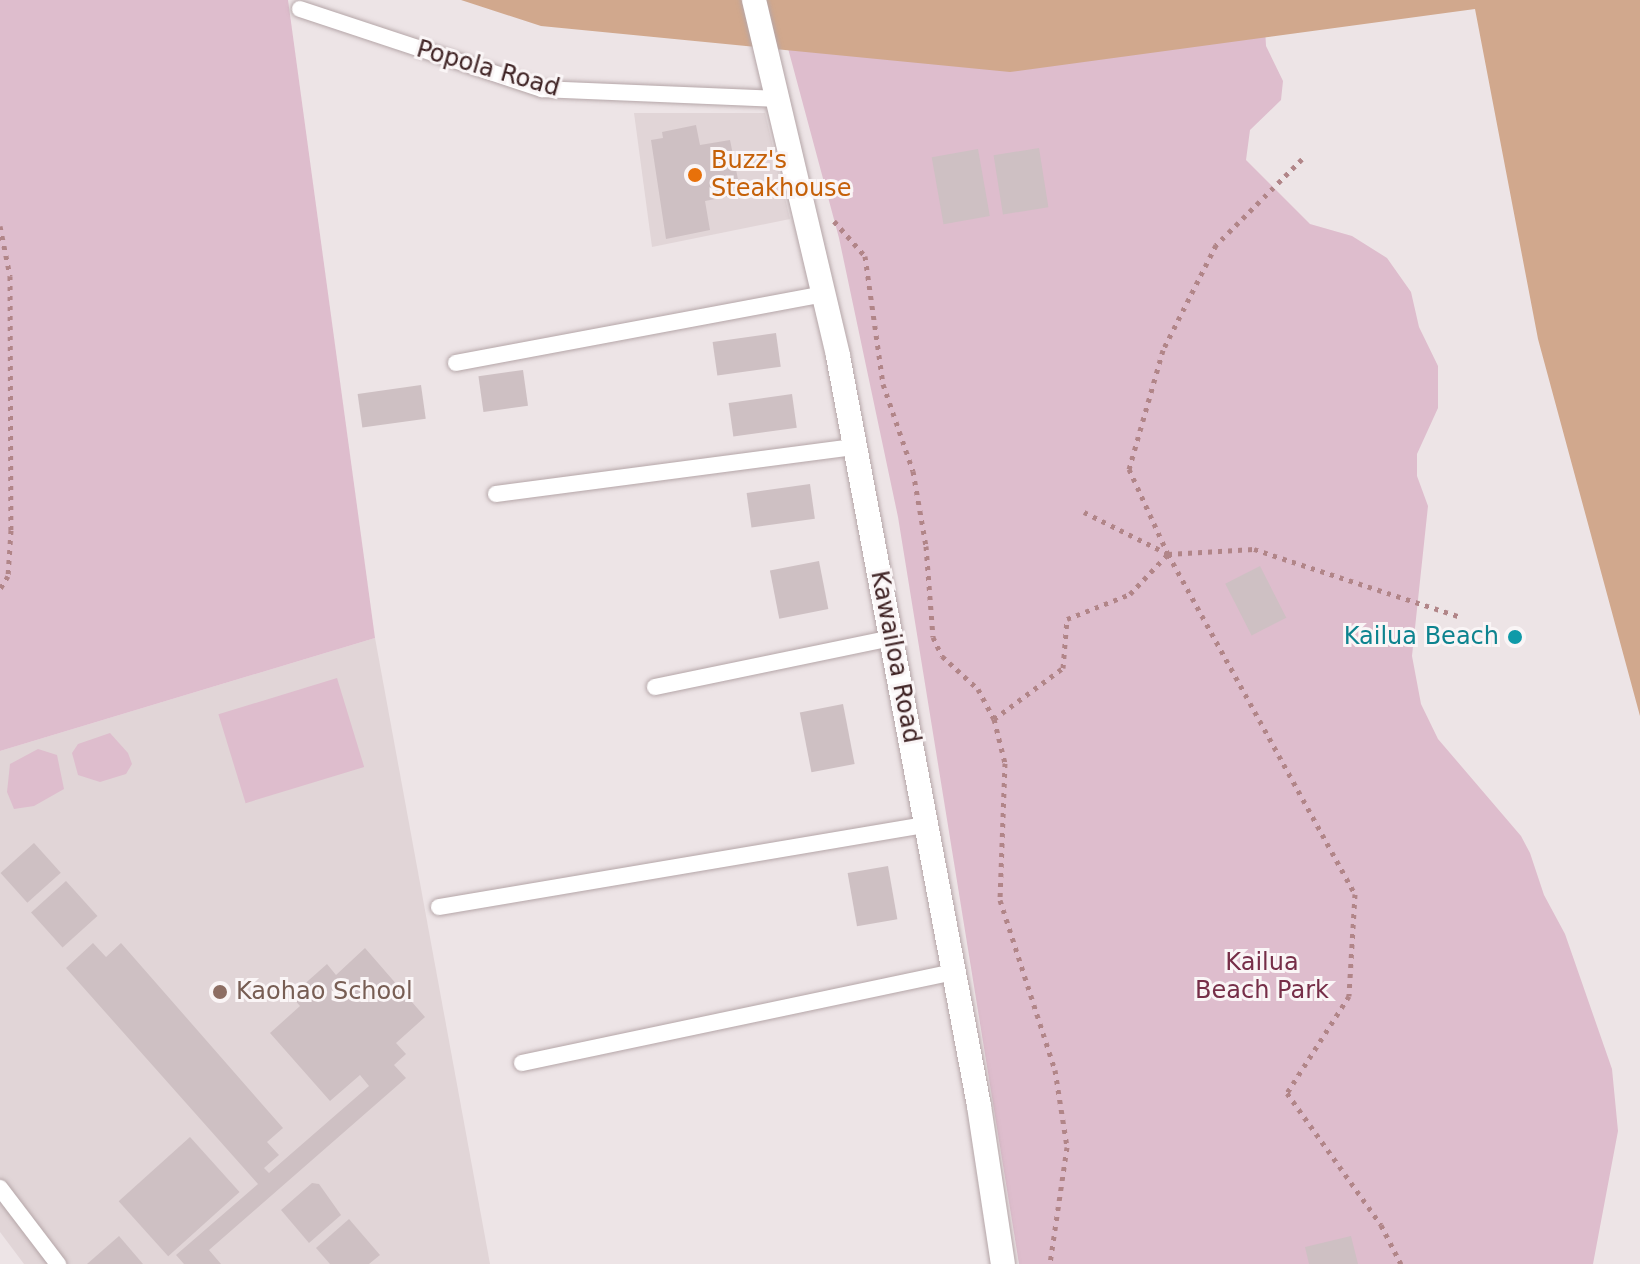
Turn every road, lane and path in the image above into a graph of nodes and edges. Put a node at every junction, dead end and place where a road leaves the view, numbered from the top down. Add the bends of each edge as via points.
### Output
1 (754, 0) edge
2 (300, 9) dead end
3 (778, 99) junction
4 (1302, 159) dead end
5 (827, 212) dead end
6 (0, 226) edge
7 (824, 294) junction
8 (456, 363) dead end
9 (855, 447) junction
10 (496, 494) dead end
11 (1084, 512) dead end
12 (1168, 554) junction
13 (0, 589) edge
14 (1458, 616) dead end
15 (891, 638) junction
16 (655, 687) dead end
17 (994, 719) junction
18 (926, 825) junction
19 (439, 907) dead end
20 (953, 972) junction
21 (522, 1063) dead end
22 (0, 1188) edge
23 (58, 1264) edge
24 (1003, 1264) edge
25 (1050, 1264) edge
26 (1401, 1264) edge

1 - 3 street, Kawailoa Road
2 - 3 lane, Popola Road via 542,89
3 - 7 street, Kawailoa Road
4 - 12 path via 1216,245 1163,350 1129,469
5 - 17 path via 865,256 883,384 913,471 933,637 942,656 978,689
6 - 13 path via 10,276 11,530 8,576
7 - 8 lane
7 - 9 street, Kawailoa Road
9 - 10 lane
9 - 15 street, Kawailoa Road
11 - 12 path
12 - 14 path via 1254,549
12 - 17 path via 1130,594 1067,619 1063,668
12 - 26 path via 1355,894 1349,996 1287,1093 1381,1225
15 - 16 lane
15 - 18 street, Kawailoa Road
17 - 25 path via 1005,778 1000,900 1055,1070 1067,1147
18 - 19 lane
18 - 20 street, Kawailoa Road
20 - 21 lane
20 - 24 street, Kawailoa Road
22 - 23 lane

